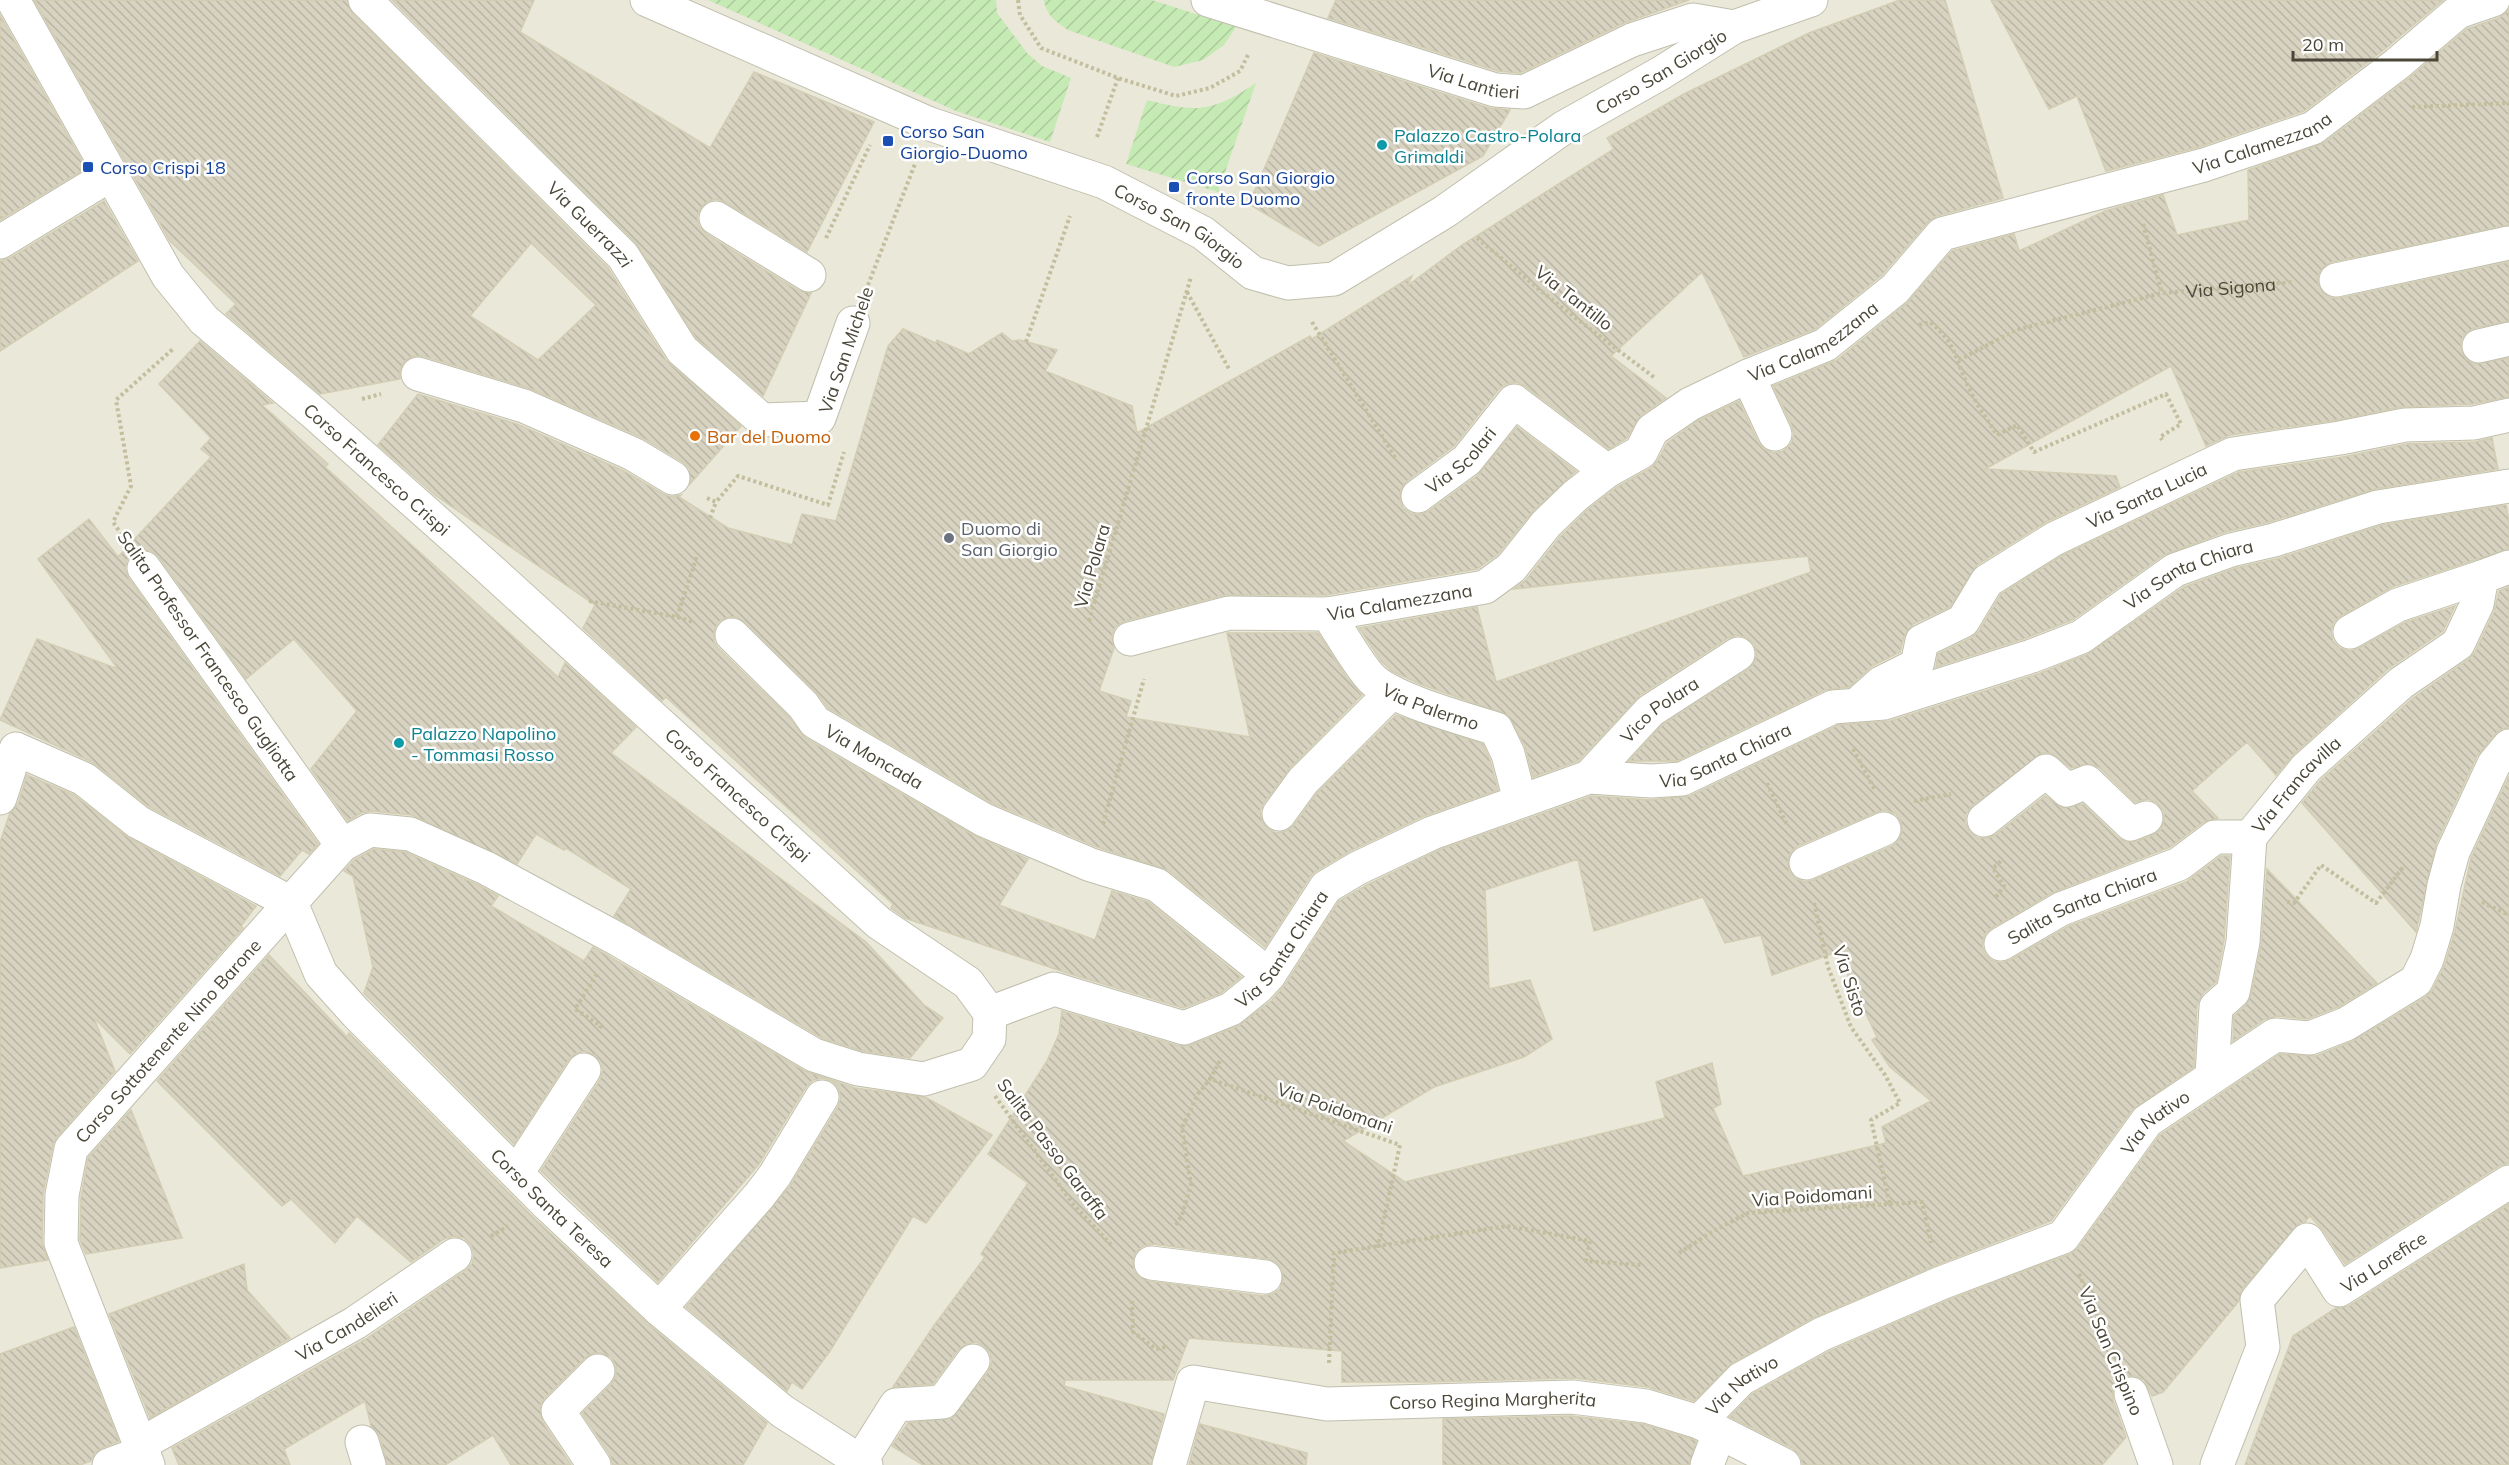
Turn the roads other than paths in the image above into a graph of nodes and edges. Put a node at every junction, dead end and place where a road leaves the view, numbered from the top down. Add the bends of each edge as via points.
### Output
1 (13, 0) edge
2 (364, 0) edge
3 (647, 0) edge
4 (1208, 0) edge
5 (1811, 0) edge
6 (2493, 0) edge
7 (1734, 27) junction
8 (110, 175) junction
9 (716, 218) dead end
10 (0, 243) edge
11 (2509, 243) edge
12 (809, 275) road end
13 (2336, 280) road end
14 (853, 323) road end
15 (418, 374) dead end
16 (1748, 376) junction
17 (2509, 415) edge
18 (819, 418) joint
19 (1775, 434) dead end
20 (1607, 471) junction
21 (673, 478) road end
22 (2509, 486) edge
23 (1418, 496) road end
24 (144, 568) road end
25 (2495, 572) edge
26 (1328, 614) junction
27 (2350, 632) dead end
28 (732, 635) road end
29 (1130, 639) road end
30 (1738, 654) dead end
31 (1392, 692) junction
32 (1843, 707) junction
33 (2509, 746) edge
34 (1589, 777) junction
35 (0, 798) edge
36 (1520, 801) junction
37 (1882, 813) road end
38 (1279, 814) dead end
39 (2146, 818) dead end
40 (1984, 820) road end
41 (2250, 837) junction
42 (342, 845) junction
43 (1806, 863) road end
44 (291, 903) junction
45 (2001, 944) road end
46 (1269, 975) junction
47 (990, 1013) junction
48 (584, 1070) road end
49 (2212, 1076) junction
50 (822, 1097) dead end
51 (517, 1173) junction
52 (2509, 1182) edge
53 (455, 1255) road end
54 (1141, 1265) road end
55 (1265, 1277) dead end
56 (659, 1309) junction
57 (973, 1361) dead end
58 (598, 1371) dead end
59 (2131, 1394) road end
60 (1709, 1427) junction
61 (144, 1454) edge
62 (863, 1463) edge
63 (109, 1465) edge
64 (594, 1465) edge
65 (1169, 1465) edge
66 (1707, 1465) edge
67 (1784, 1465) edge
68 (2156, 1465) edge
69 (2217, 1465) edge

1 - 8 street, Corso Francesco Crispi
2 - 18 street, Via Guerrazzi via 623,256 682,350 762,420
3 - 7 street, Corso San Giorgio via 930,124 1104,182 1203,233 1252,273 1288,283 1334,279 1444,212 1563,128
4 - 7 street, Via Lantieri via 1495,90 1524,92 1632,40 1693,20
5 - 7 street, Corso San Giorgio
6 - 16 street, Via Calamezzana via 2458,12 2313,128 2204,165 1942,234 1894,289 1825,345
8 - 10 street
8 - 47 street, Corso Francesco Crispi via 168,276 204,320 475,556 879,923 968,983
9 - 12 street
11 - 13 street
14 - 18 street, Via San Michele
15 - 21 street via 524,406 633,454
16 - 19 street
16 - 20 street, Via Calamezzana via 1690,404 1652,430 1641,452
17 - 32 street, Via Santa Lucia via 2474,423 2405,425 2233,454 2203,467 2054,538 1987,581 1963,621 1922,641 1917,665
20 - 23 street, Via Scolari via 1514,401 1467,460
20 - 26 street, Via Calamezzana via 1546,524 1512,568 1485,586
22 - 32 street, Via Santa Chiara via 2378,507 2231,550 2175,570 2081,637 1884,703
24 - 42 street, Salita Professor Francesco Gugliotta
25 - 27 street via 2398,605
25 - 41 street, Via Francavilla via 2458,644 2401,683 2306,768
26 - 29 street, Via Calamezzana via 1229,613
26 - 31 street, Via Palermo via 1372,679
28 - 46 street, Via Moncada via 803,705 815,722 984,820 1091,865 1157,885
30 - 34 street, Vico Polara via 1650,711
31 - 36 street, Via Palermo via 1496,729 1508,754
31 - 38 street via 1303,781
32 - 34 street, Via Santa Chiara via 1682,779
33 - 49 street, Via Nativo via 2494,764 2453,852 2437,926 2416,981 2337,1028 2310,1038 2275,1035
34 - 36 street, Via Santa Chiara
35 - 44 street via 16,749 84,779 138,822
36 - 46 street, Via Santa Chiara via 1432,833 1358,867 1326,887
37 - 43 street
39 - 40 street via 2132,824 2087,782 2067,790 2046,771
41 - 45 street, Salita Santa Chiara via 2215,837 2179,864 2061,909
41 - 49 street, Via Francavilla via 2242,942 2233,992 2216,1007
42 - 44 street, Corso Sottotenente Nino Barone
42 - 47 street via 370,830 410,834 486,868 618,940 814,1055 858,1069 924,1079 972,1064 989,1039
44 - 51 street, Corso Santa Teresa via 321,974
44 - 61 street, Corso Sottotenente Nino Barone via 71,1149 62,1195 61,1243
46 - 47 street, Via Santa Chiara via 1231,1009 1184,1028 1054,989
48 - 51 street
49 - 60 street, Via Nativo via 2147,1121 2063,1238 1941,1283 1822,1334 1741,1379
50 - 56 street via 759,1196
51 - 56 street, Corso Santa Teresa
52 - 69 street, Via Lorefice via 2339,1290 2307,1240 2258,1300 2263,1347
53 - 61 street, Via Candelieri via 355,1323
54 - 55 street
56 - 62 street, Corso Santa Teresa via 782,1411
57 - 62 street via 943,1402 896,1405
58 - 64 street via 558,1411
59 - 68 street, Via San Crispino
60 - 65 street, Corso Regina Margherita via 1647,1406 1572,1397 1327,1404 1193,1382
60 - 66 street
60 - 67 street, Corso Regina Margherita
61 - 63 street, Via Candelieri

